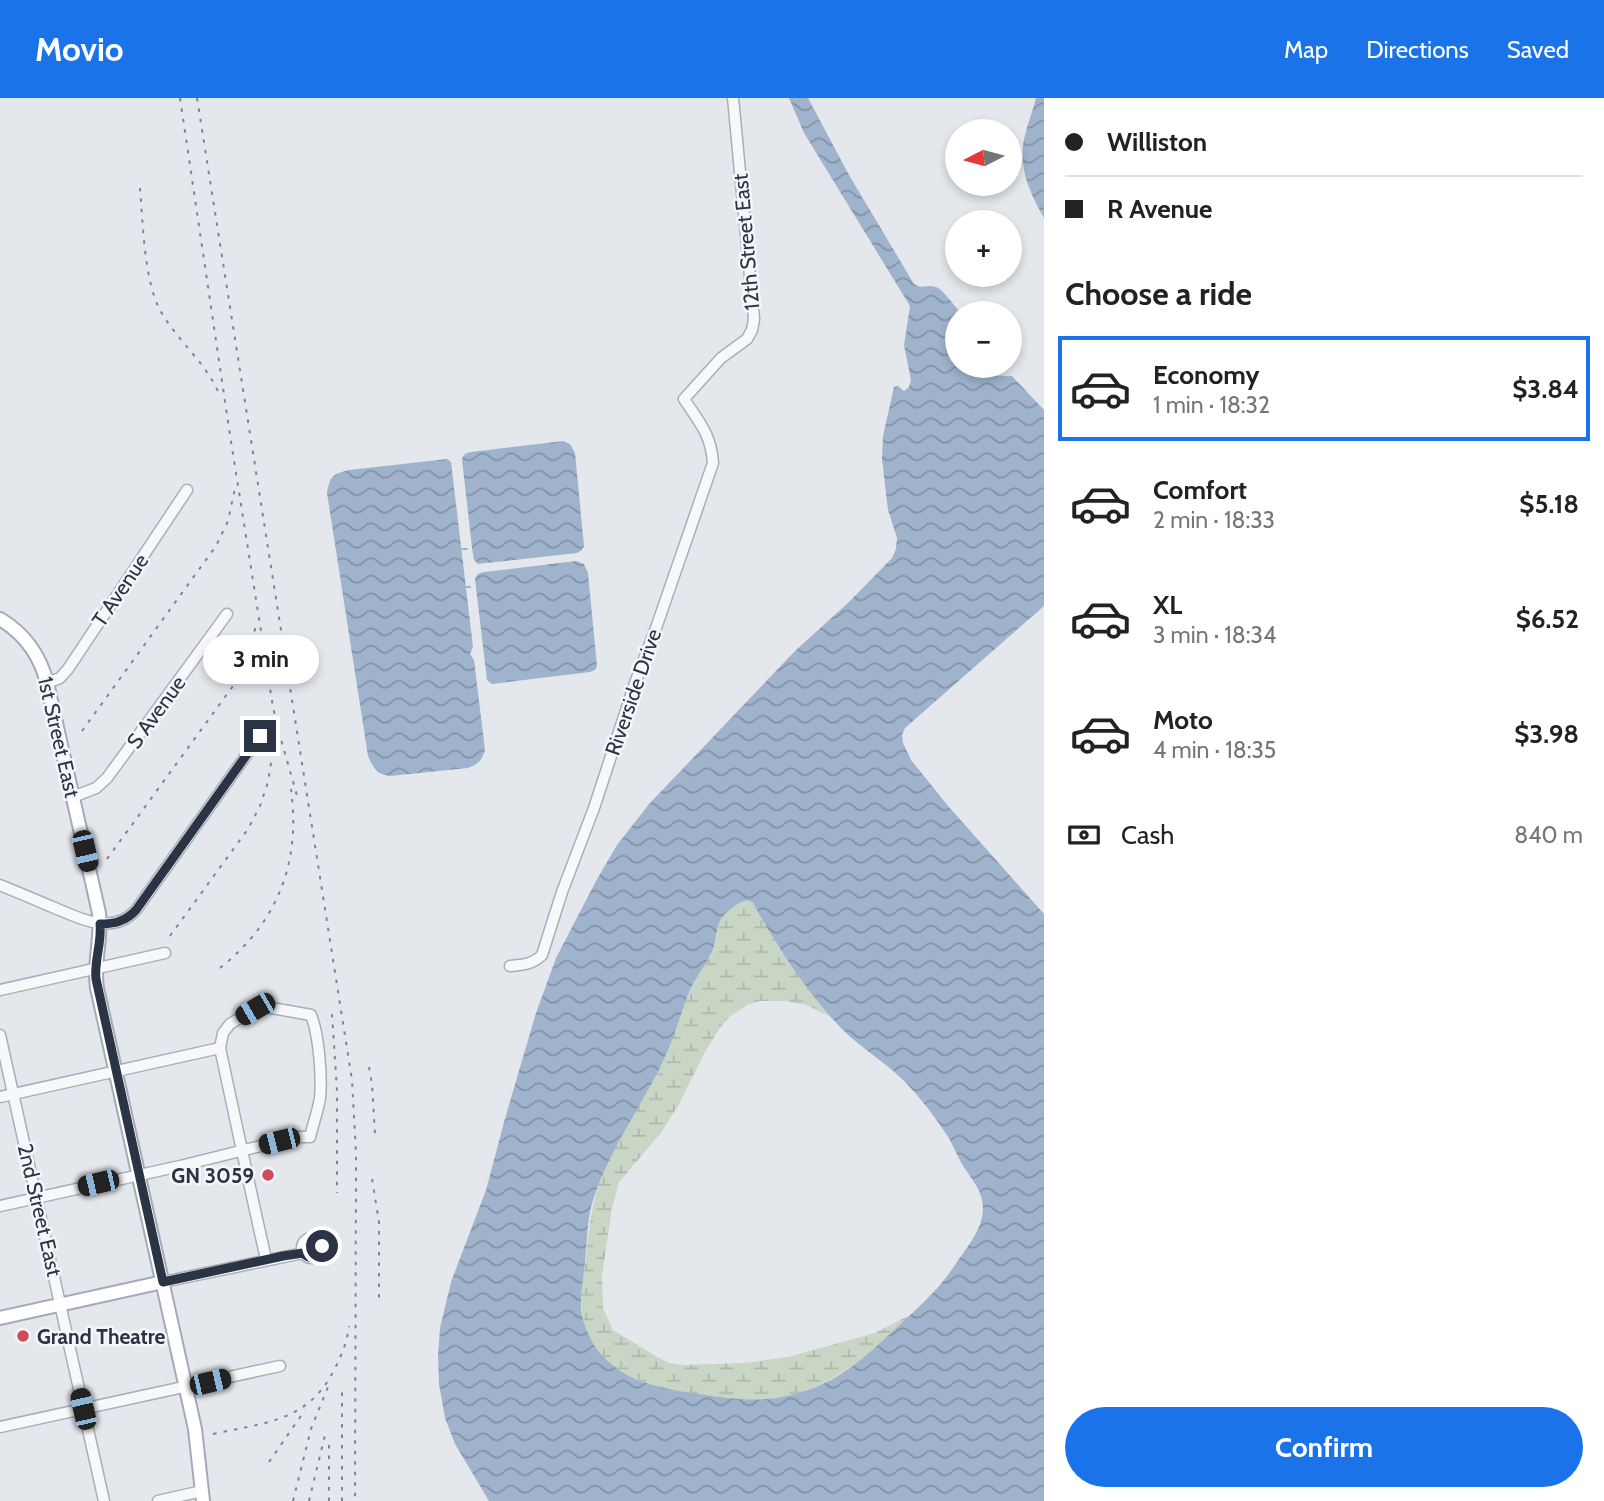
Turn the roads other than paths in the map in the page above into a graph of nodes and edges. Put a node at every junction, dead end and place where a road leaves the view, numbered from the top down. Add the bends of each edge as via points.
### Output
1 (733, 98) edge
2 (684, 399) joint
3 (187, 490) dead end
4 (227, 614) dead end
5 (0, 619) edge
6 (47, 683) junction
7 (260, 736) dead end
8 (73, 797) junction
9 (0, 885) edge
10 (100, 924) junction
11 (165, 953) dead end
12 (510, 966) dead end
13 (95, 970) junction
14 (0, 990) edge
15 (0, 1035) edge
16 (220, 1048) junction
17 (115, 1071) junction
18 (13, 1094) junction
19 (0, 1097) edge
20 (242, 1151) junction
21 (139, 1175) junction
22 (37, 1197) junction
23 (0, 1206) edge
24 (303, 1253) dead end
25 (266, 1259) junction
26 (163, 1282) junction
27 (60, 1304) junction
28 (0, 1318) edge
29 (280, 1366) dead end
30 (186, 1387) junction
31 (83, 1409) junction
32 (0, 1427) edge
33 (202, 1496) edge
34 (104, 1501) edge
35 (158, 1501) edge

1 - 2 street, 12th Street East via 754,319 747,339 721,358
2 - 12 street, Riverside Drive via 708,436 713,463 542,955 525,965
3 - 6 street, T Avenue via 68,669
4 - 8 street, S Avenue via 107,778
5 - 6 main road, 1st Street East via 30,645
6 - 8 main road, 1st Street East
7 - 10 street via 136,910 119,922
8 - 10 main road, 1st Street East
9 - 10 street
10 - 13 main road, 1st Street East
11 - 13 street
13 - 14 street
13 - 17 main road, 1st Street East
15 - 18 street, 2nd Street East
16 - 17 street
16 - 20 street
16 - 20 street via 230,1024 255,1009 311,1015 315,1026 320,1098 310,1137
17 - 18 street
17 - 21 main road, 1st Street East
18 - 19 street
18 - 22 street, 2nd Street East
20 - 21 street
20 - 25 street
21 - 22 street
21 - 26 main road, 1st Street East
22 - 23 street
22 - 27 street, 2nd Street East
24 - 25 street
25 - 26 street
26 - 27 main road
26 - 30 main road, 1st Street East
27 - 28 main road
27 - 31 street, 2nd Street East
29 - 30 street
30 - 31 street
30 - 33 main road, 1st Street East
31 - 32 street
31 - 34 street, 2nd Street East
33 - 35 street

